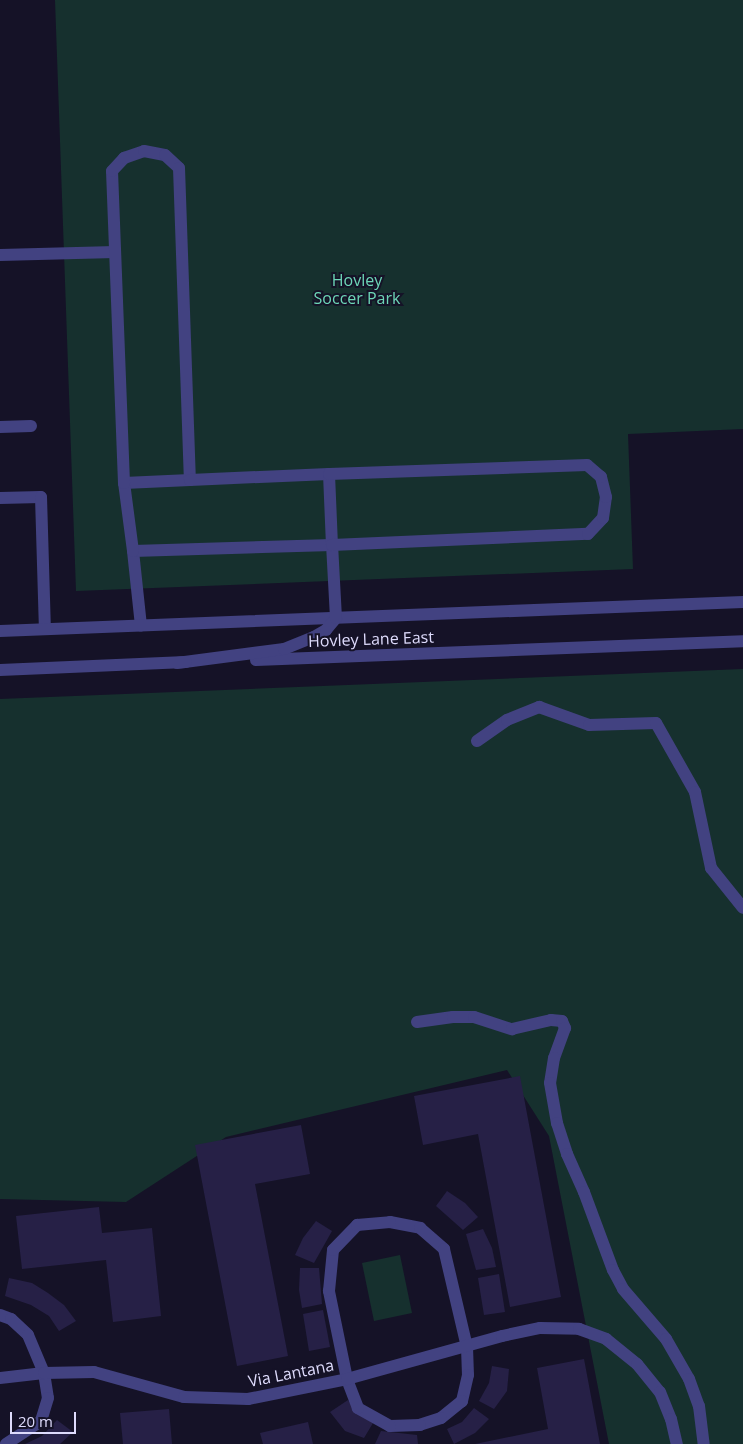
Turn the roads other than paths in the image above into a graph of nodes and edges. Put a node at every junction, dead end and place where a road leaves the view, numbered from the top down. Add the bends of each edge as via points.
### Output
1 (115, 252) junction
2 (0, 255) edge
3 (31, 426) dead end
4 (0, 427) edge
5 (329, 474) junction
6 (190, 480) junction
7 (124, 483) junction
8 (0, 498) edge
9 (332, 545) junction
10 (132, 551) junction
11 (743, 602) edge
12 (336, 618) junction
13 (141, 626) junction
14 (45, 629) junction
15 (0, 631) edge
16 (743, 640) edge
17 (177, 662) junction
18 (0, 670) edge
19 (478, 741) dead end
20 (743, 908) edge
21 (417, 1022) dead end
22 (0, 1315) edge
23 (467, 1347) junction
24 (44, 1373) junction
25 (0, 1378) edge
26 (347, 1379) junction
27 (6, 1444) edge
28 (677, 1444) edge
29 (704, 1444) edge

1 - 2 street
1 - 6 street via 112,171 124,158 144,151 165,155 179,168
1 - 7 street
3 - 4 street
5 - 6 street
5 - 9 street
5 - 9 street via 587,465 601,478 606,498 603,518 588,534
6 - 7 street
7 - 10 street
8 - 14 street via 41,497
9 - 10 street
9 - 12 street
10 - 13 street
11 - 12 street, Hovley Lane East
12 - 13 street, Hovley Lane East
12 - 17 street via 326,630 314,637 284,648
13 - 14 street, Hovley Lane East
14 - 15 street, Hovley Lane East
16 - 17 street, Hovley Lane East
17 - 18 street, Hovley Lane East
19 - 20 street via 507,720 539,707 589,725 656,723 695,792 711,868
21 - 29 street via 474,1018 512,1029 551,1020 562,1021 565,1028 554,1058 550,1083 567,1154 613,1270 624,1289 666,1339 689,1379 699,1406
22 - 24 street via 11,1319 28,1335
23 - 26 street, Via Lantana
23 - 26 street via 468,1375 462,1402 441,1418 420,1425 390,1426 358,1408
23 - 26 street via 444,1250 420,1228 390,1222 357,1224 333,1250 329,1291
23 - 28 street, Via Lantana via 540,1328 579,1329 606,1339 637,1364 660,1392
24 - 25 street, Via Lantana
24 - 26 street, Via Lantana via 94,1372 184,1396 248,1399
24 - 27 street via 48,1398 41,1421

